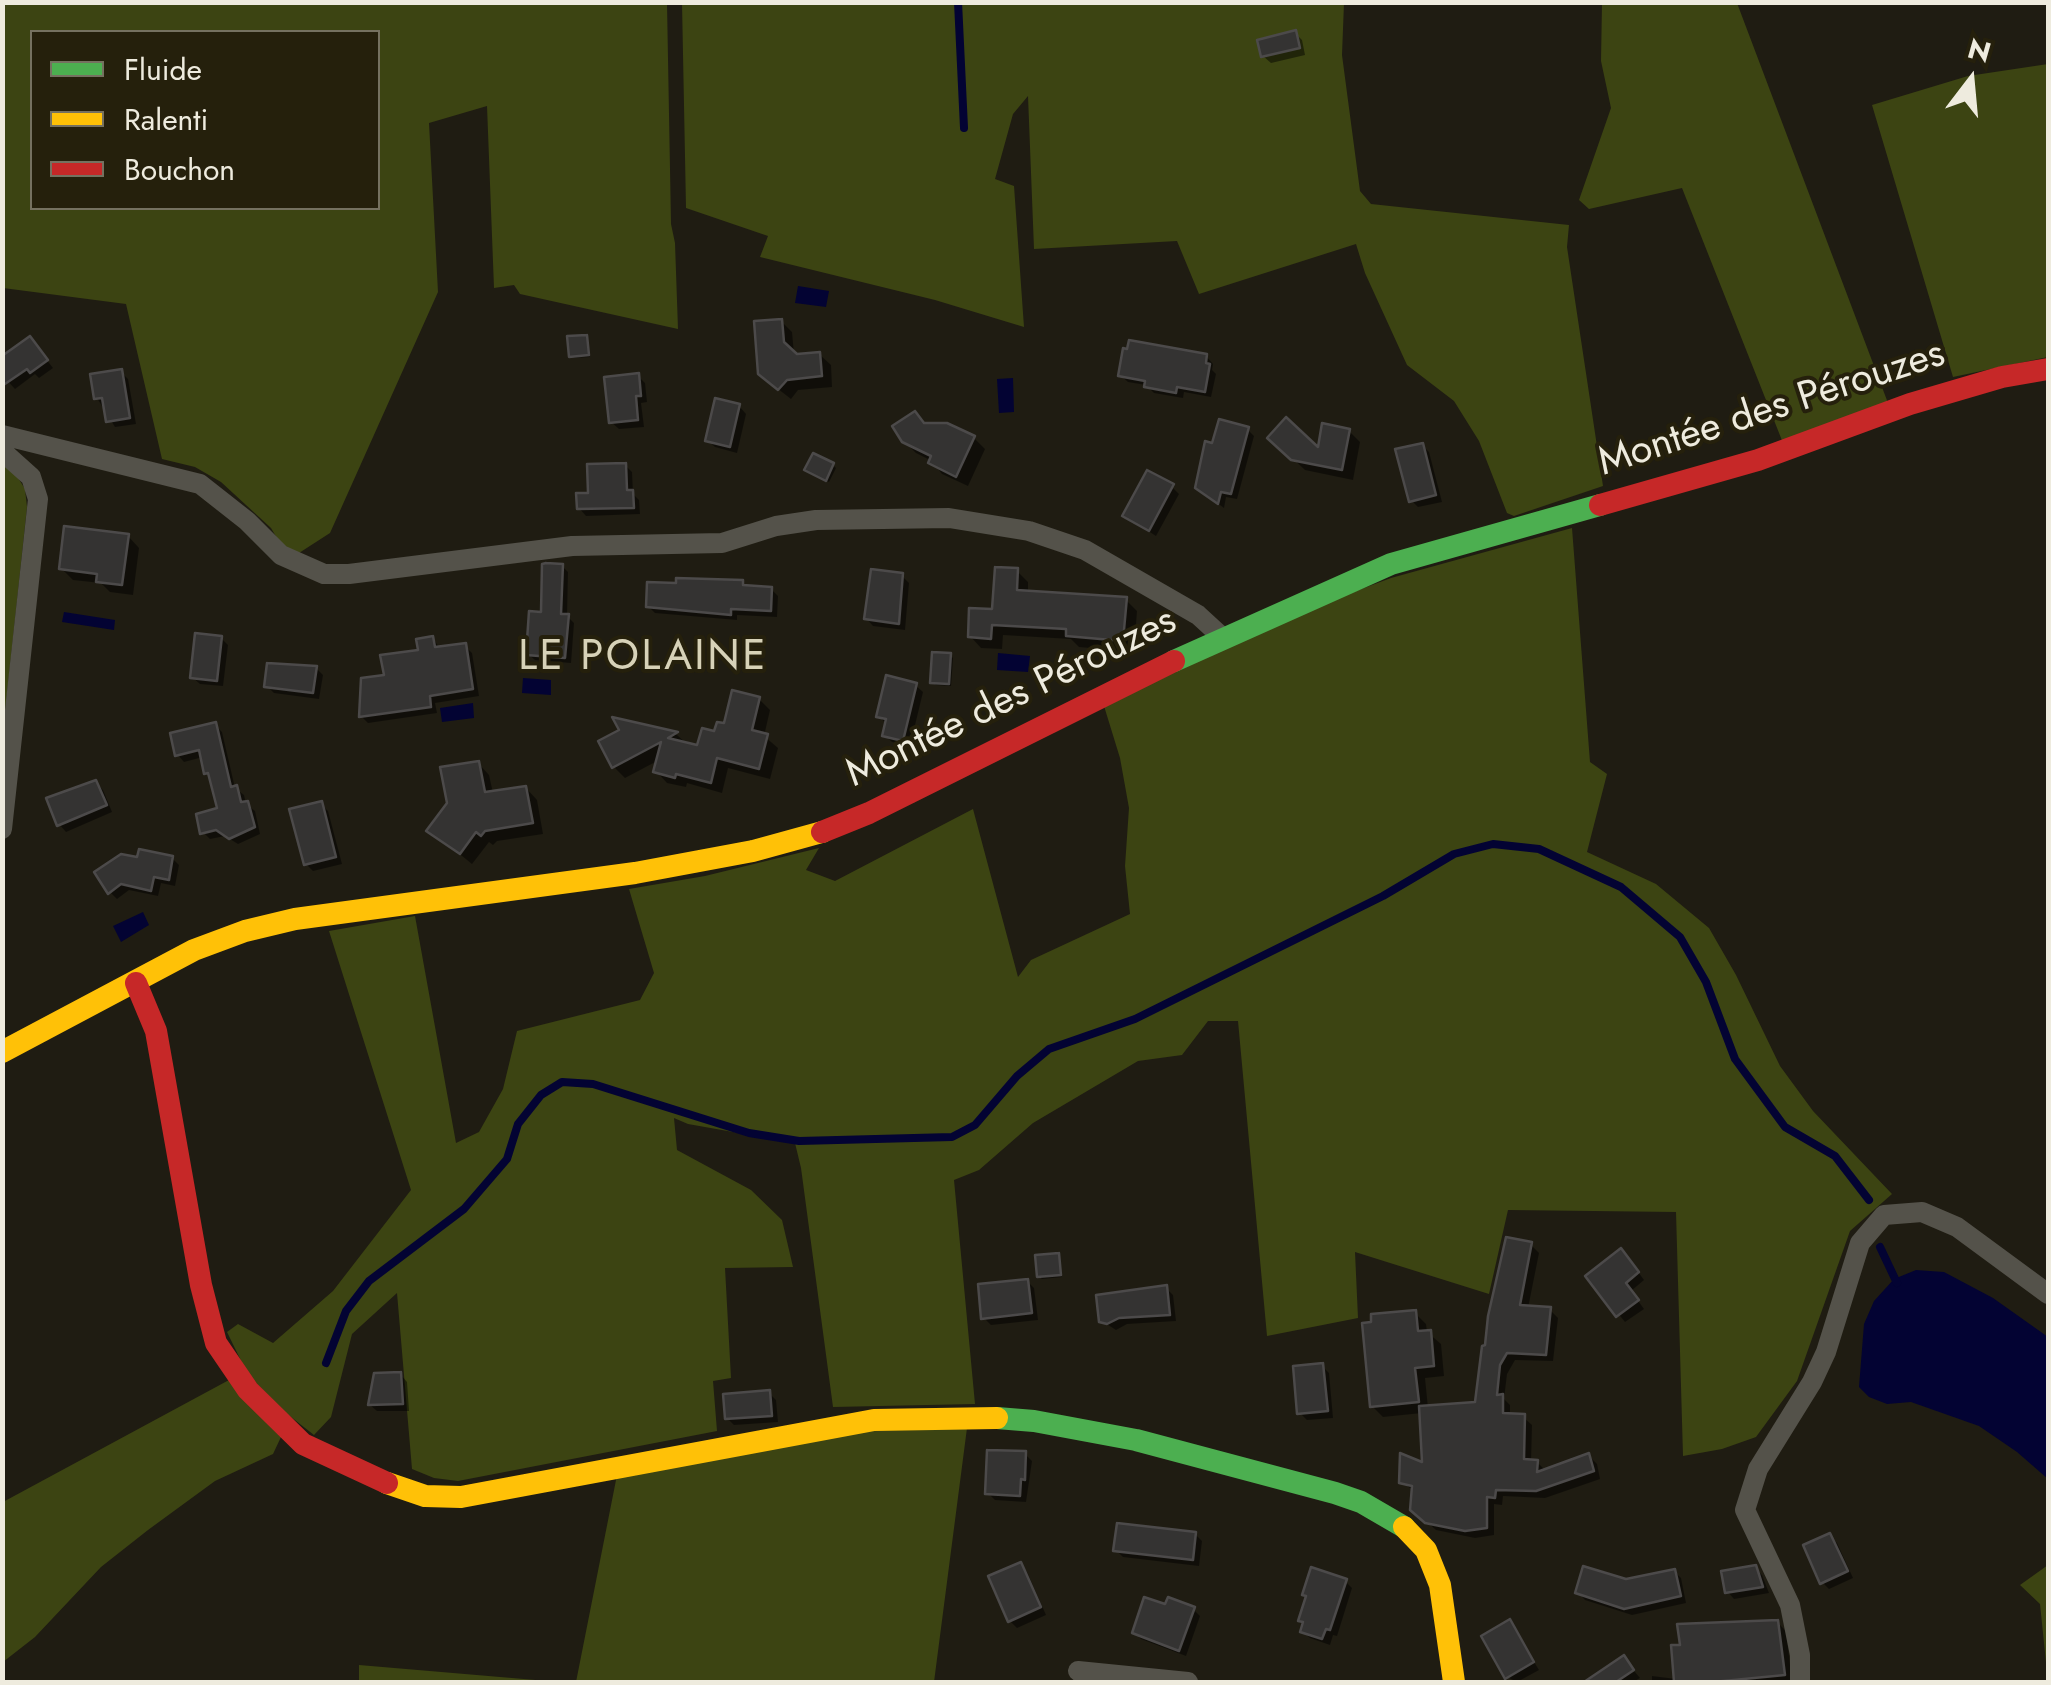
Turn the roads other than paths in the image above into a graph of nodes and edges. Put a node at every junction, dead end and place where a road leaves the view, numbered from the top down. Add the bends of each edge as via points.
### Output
1 (2048, 369) edge
2 (2, 435) edge
3 (2, 451) edge
4 (1222, 637) junction
5 (2, 829) edge
6 (136, 983) junction
7 (2, 1052) edge
8 (2048, 1294) edge
9 (1078, 1671) dead end
10 (1452, 1681) edge
11 (1188, 1682) edge
12 (1800, 1682) edge

1 - 4 street, Montée des Pérouzes via 1910,404 1758,460 1391,564
2 - 4 street via 200,484 281,555 324,574 601,544 709,544 816,520 948,518 1029,531 1086,550
3 - 5 street via 32,478 38,499
4 - 6 street, Montée des Pérouzes via 818,833 636,873 294,919 194,950
6 - 7 street, Montée des Pérouzes
6 - 10 street via 156,1031 216,1343 248,1390 303,1444 424,1496 461,1498 874,1420 976,1416 1119,1437 1335,1493 1405,1528 1426,1550 1440,1584
8 - 12 street via 1957,1226 1922,1212 1884,1216 1860,1243 1826,1352 1758,1469 1745,1510 1790,1605
9 - 11 street

